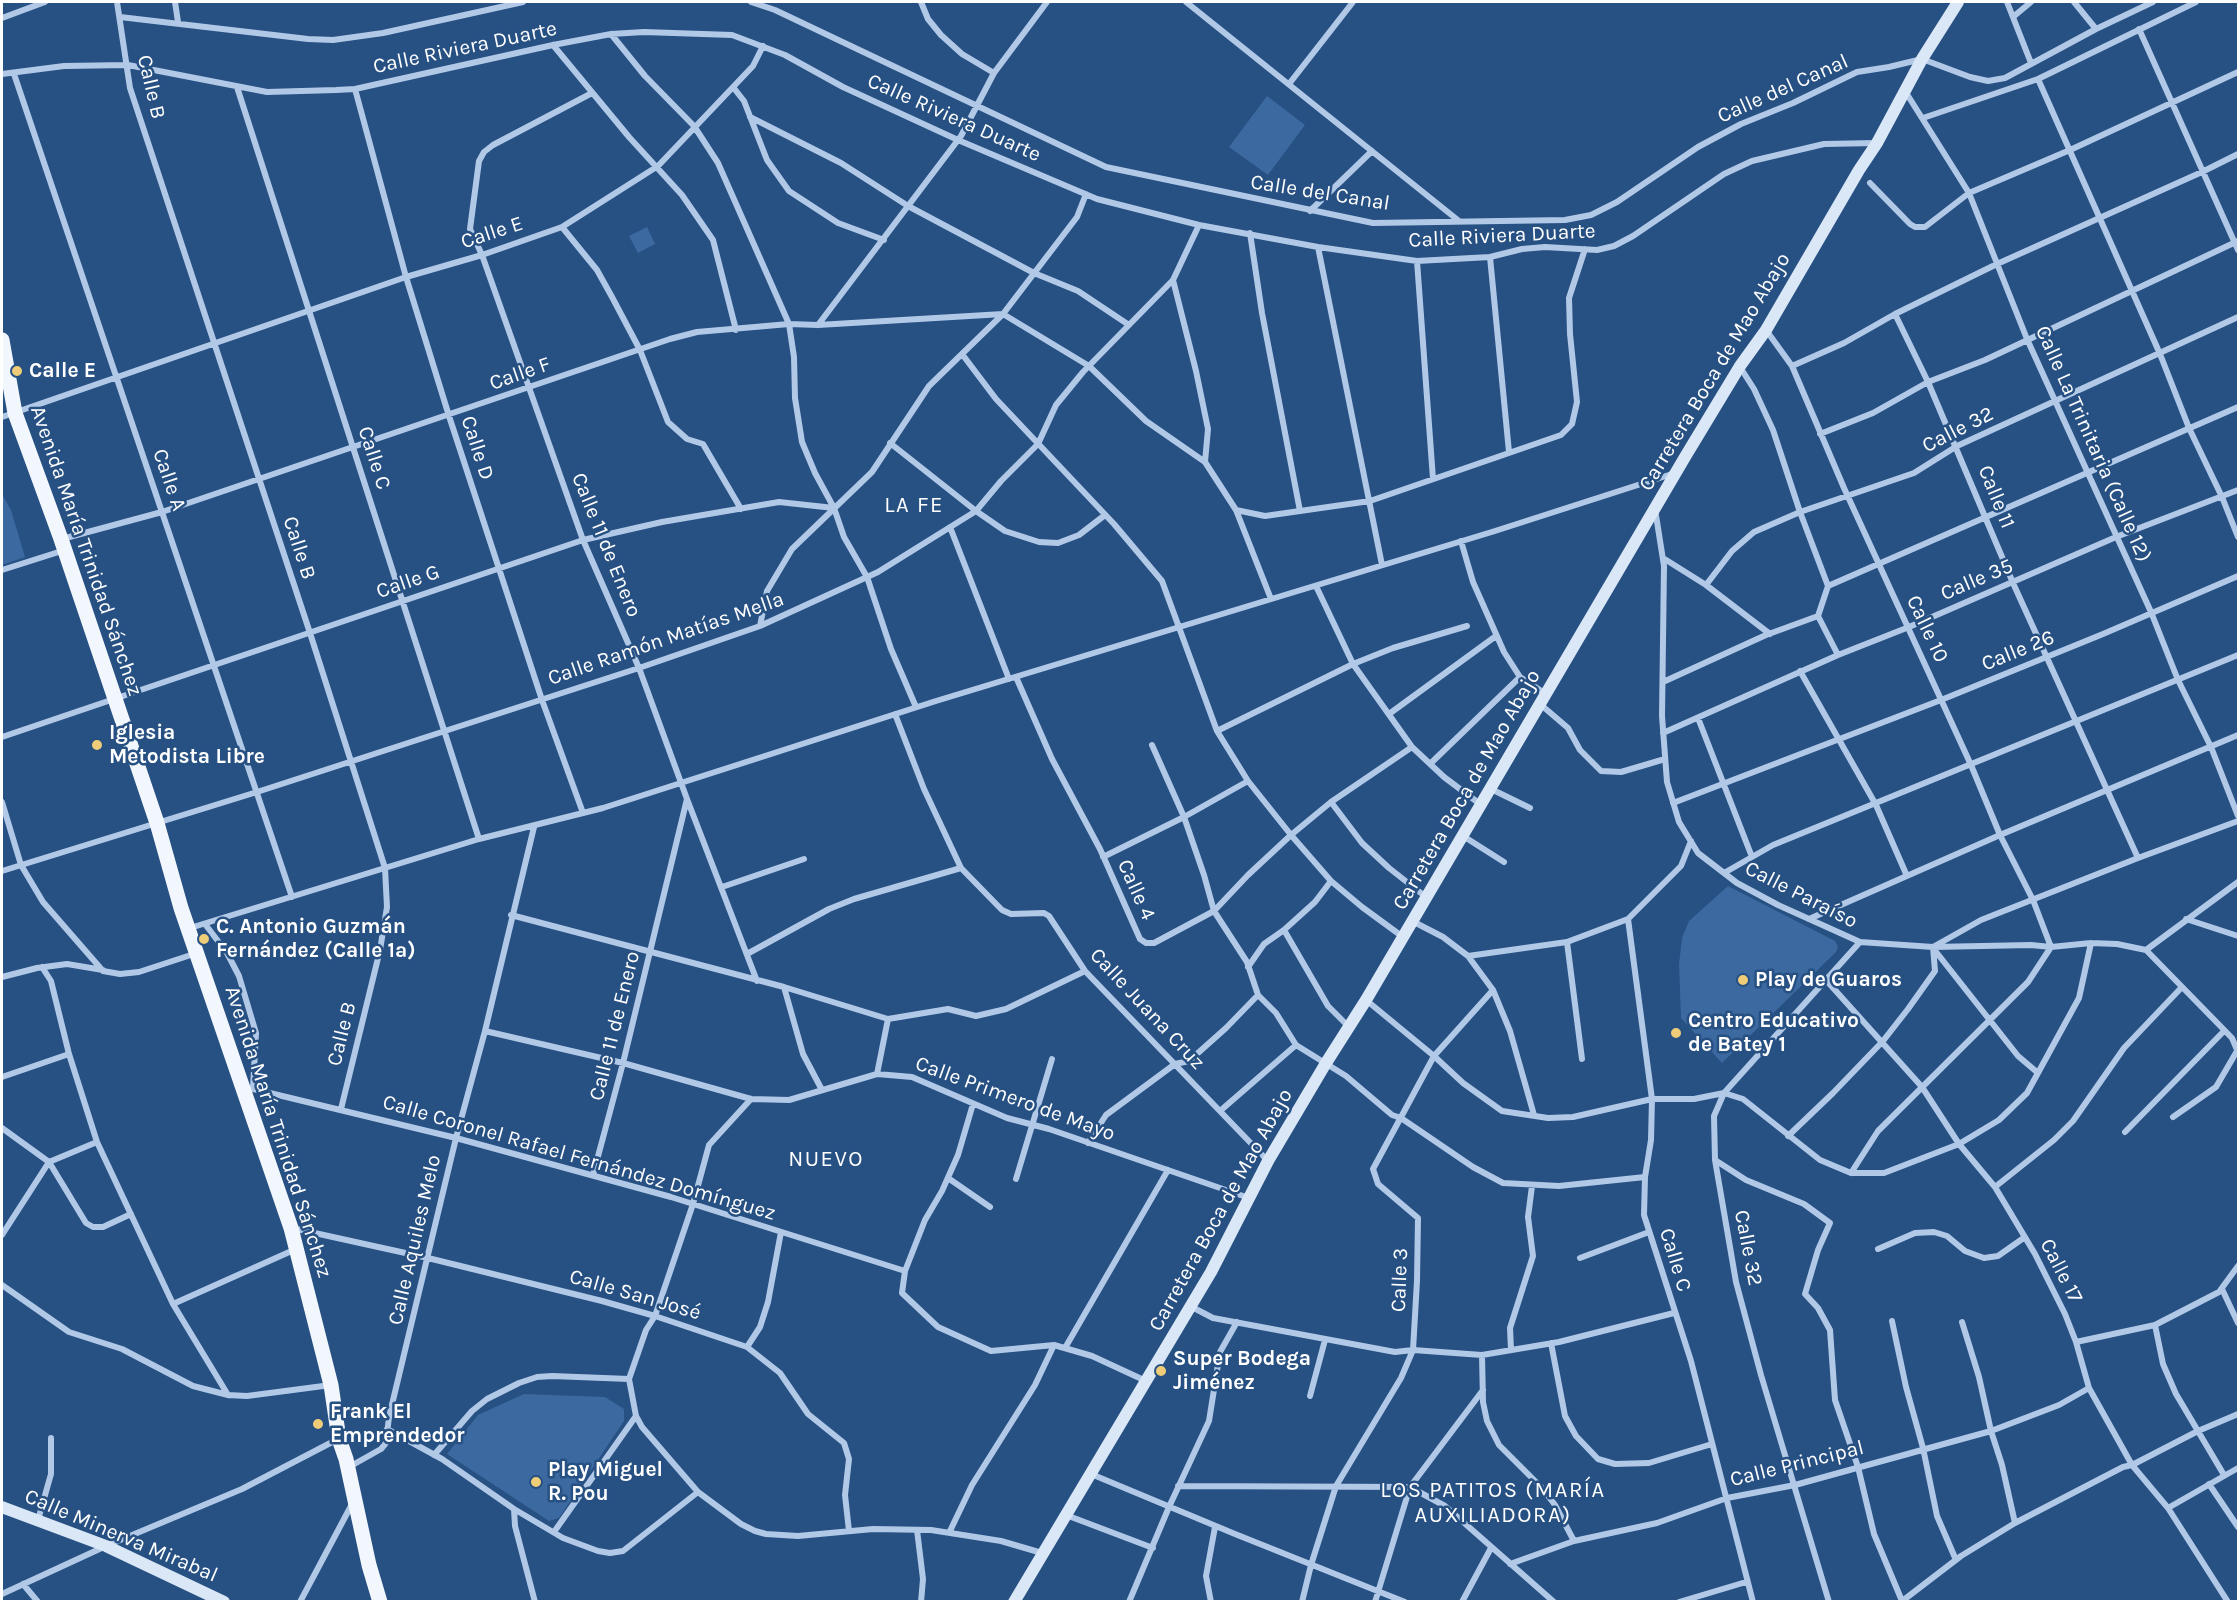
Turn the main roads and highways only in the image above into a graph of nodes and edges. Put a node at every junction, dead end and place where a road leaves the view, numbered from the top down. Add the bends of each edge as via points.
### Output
1 (2, 340) edge
2 (8, 415) edge
3 (380, 1602) edge

1 - 2 main road, Avenida María Trinidad Sánchez
2 - 3 main road, Avenida María Trinidad Sánchez via 63,544 157,823 181,908 197,926 198,952 247,1087 297,1249

